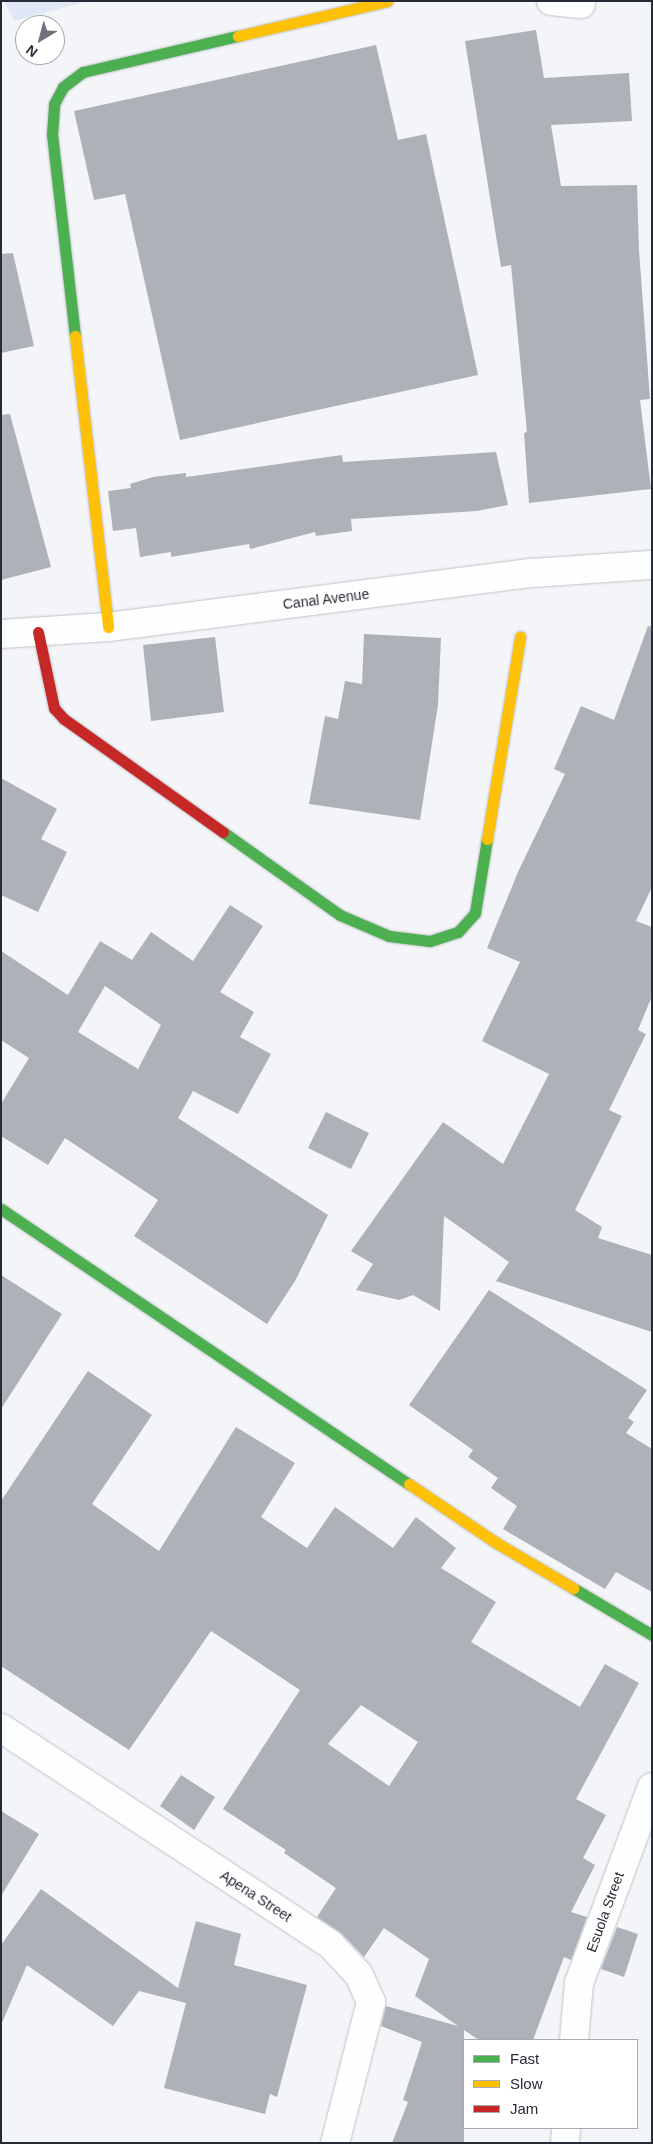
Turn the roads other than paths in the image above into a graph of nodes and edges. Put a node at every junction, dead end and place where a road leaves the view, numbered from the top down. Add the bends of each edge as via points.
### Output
1 (386, 1) edge
2 (550, 1) edge
3 (581, 4) dead end
4 (652, 565) edge
5 (108, 627) junction
6 (38, 632) junction
7 (1, 634) edge
8 (520, 637) dead end
9 (1, 1209) edge
10 (652, 1635) edge
11 (1, 1728) edge
12 (652, 1787) edge
13 (574, 2039) edge
14 (566, 2129) edge
15 (335, 2143) edge
16 (565, 2143) edge

1 - 5 street via 83,72 63,87 54,104 52,135
2 - 3 street
4 - 5 street, Canal Avenue via 531,573
5 - 6 street, Canal Avenue
6 - 7 street, Canal Avenue
6 - 8 street via 54,708 64,719 340,915 389,936 430,941 458,932 475,913
9 - 10 street via 495,1542
11 - 15 street, Apena Street via 330,1944 359,1975 371,2002
12 - 13 street, Esuola Street via 579,1983
14 - 16 street

